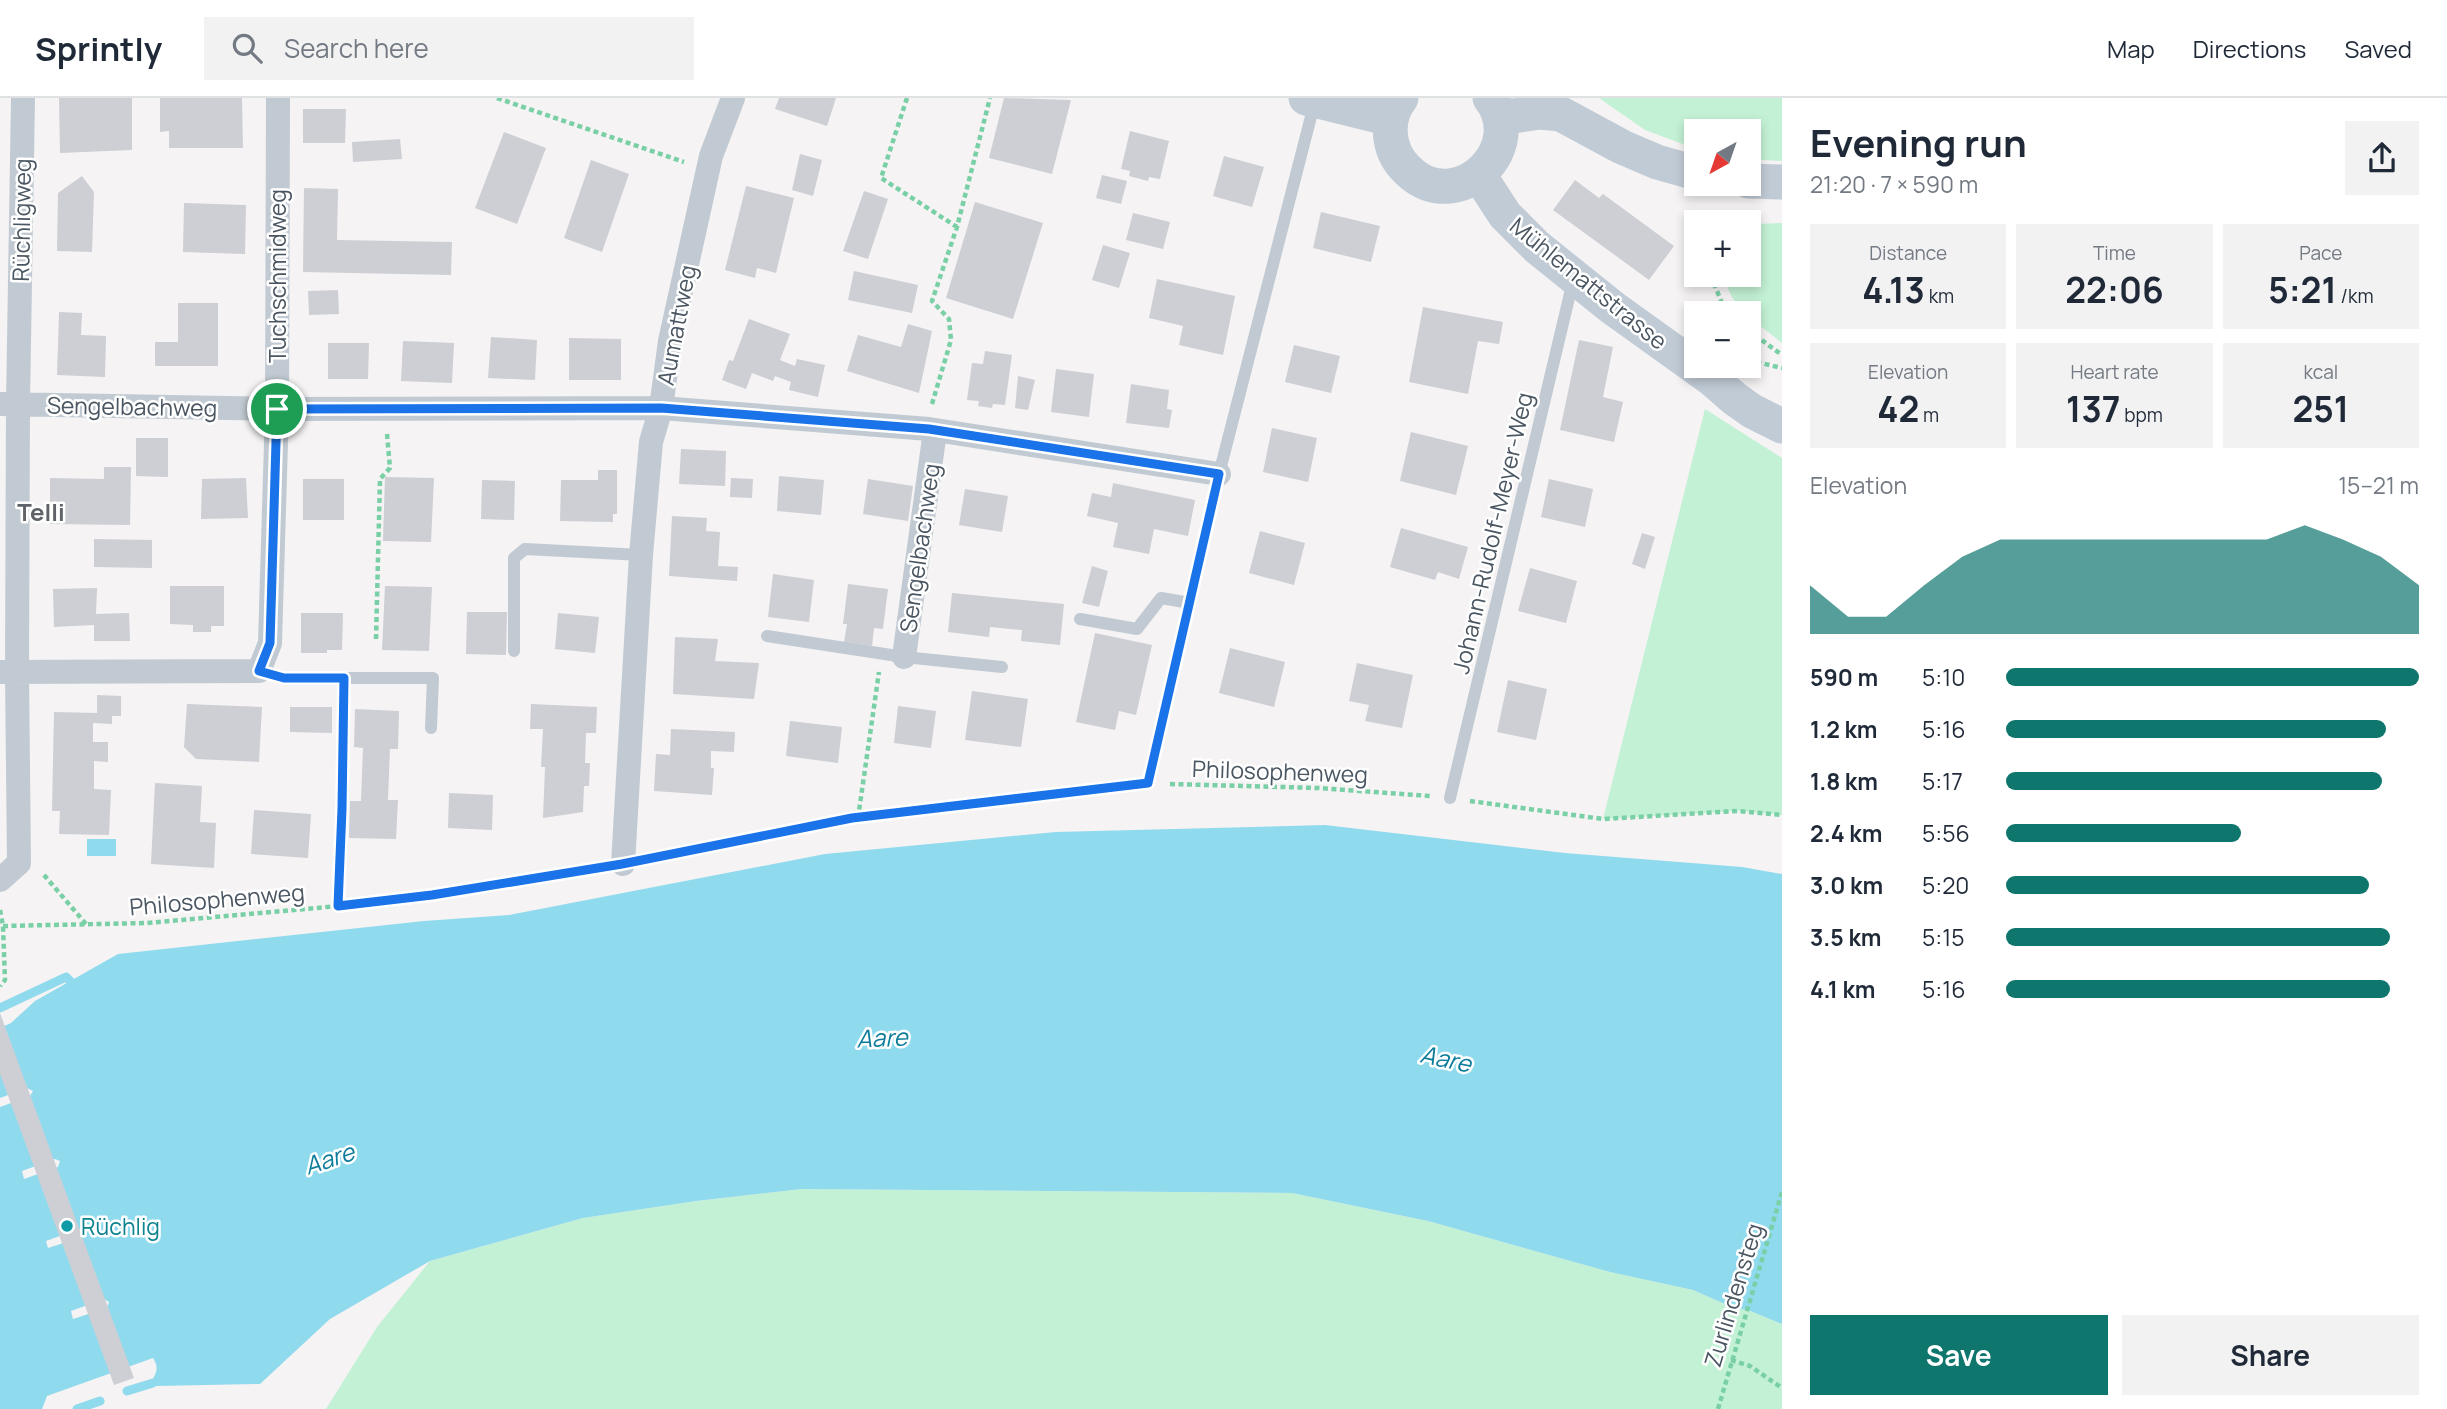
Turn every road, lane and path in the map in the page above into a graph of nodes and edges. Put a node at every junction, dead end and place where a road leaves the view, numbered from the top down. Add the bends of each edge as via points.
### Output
1 (23, 98) edge
2 (278, 98) edge
3 (497, 98) edge
4 (733, 98) edge
5 (907, 98) edge
6 (990, 98) edge
7 (1310, 99) edge
8 (1495, 108) edge
9 (1396, 109) edge
10 (708, 170) junction
11 (1684, 170) edge
12 (1479, 175) junction
13 (1761, 181) edge
14 (1782, 182) edge
15 (957, 227) junction
16 (1574, 278) junction
17 (1761, 340) edge
18 (1782, 355) edge
19 (1761, 362) edge
20 (1782, 368) edge
21 (1713, 379) junction
22 (1782, 400) edge
23 (9, 404) edge
24 (384, 408) junction
25 (661, 408) junction
26 (277, 409) junction
27 (1782, 426) edge
28 (932, 430) junction
29 (1219, 474) junction
30 (641, 555) junction
31 (1190, 603) junction
32 (1080, 619) dead end
33 (767, 636) dead end
34 (376, 639) dead end
35 (514, 651) dead end
36 (904, 657) junction
37 (1002, 667) dead end
38 (259, 671) junction
39 (8, 672) edge
40 (344, 678) junction
41 (431, 728) dead end
42 (1148, 783) junction
43 (1450, 798) junction
44 (342, 809) joint
45 (1782, 815) edge
46 (858, 818) junction
47 (20, 836) junction
48 (622, 864) junction
49 (0, 880) edge
50 (338, 906) junction
51 (0, 910) edge
52 (87, 925) junction
53 (3, 926) junction
54 (0, 986) edge
55 (1782, 1192) edge
56 (1731, 1360) junction
57 (1782, 1388) edge
58 (1718, 1409) edge

1 - 23 street, Rüchligweg
2 - 26 street, Tuchschmidweg
3 - 10 path
4 - 10 street, Aumattweg
5 - 15 path via 881,178
6 - 15 path
7 - 9 main road
7 - 29 lane
8 - 11 main road via 1561,114 1622,147
8 - 12 main road via 1500,143
9 - 12 main road via 1390,133 1397,159 1416,178 1455,185
10 - 25 street, Aumattweg via 670,341
12 - 16 main road, Mühlemattstrasse via 1505,215
13 - 14 main road
15 - 28 path via 932,301 949,319 951,340 929,414
16 - 21 main road, Mühlemattstrasse
16 - 43 lane, Johann-Rudolf-Meyer-Weg
17 - 18 path
19 - 20 path
21 - 22 main road, Mühlemattstrasse
21 - 27 main road, Mühlemattstrasse via 1752,411
23 - 26 street, Sengelbachweg
23 - 39 street, Rüchligweg
24 - 25 street, Sengelbachweg
24 - 26 street, Sengelbachweg
24 - 34 path via 390,468 380,479
25 - 28 street, Sengelbachweg
25 - 30 street, Aumattweg via 651,442
26 - 38 street, Tuchschmidweg via 270,643
28 - 29 street, Sengelbachweg
28 - 36 street, Sengelbachweg
29 - 31 lane
30 - 35 lane via 525,550 514,558
30 - 48 street, Aumattweg
31 - 32 lane via 1161,598 1137,629
31 - 42 lane
33 - 36 lane
36 - 37 lane
36 - 46 path, Sengelbachweg via 878,673
38 - 39 street
38 - 40 lane via 284,678
39 - 47 street, Rüchligweg
40 - 41 lane via 433,678
40 - 44 lane
42 - 43 path, Philosophenweg
42 - 46 path, Philosophenweg
43 - 45 path, Philosophenweg via 1603,819 1738,811
44 - 50 path
46 - 48 path, Philosophenweg
47 - 49 street, Rüchligweg via 19,863
47 - 52 path via 37,868
48 - 50 path, Philosophenweg
50 - 52 path, Philosophenweg
51 - 53 path
52 - 53 path, Philosophenweg
53 - 54 path via 5,980
55 - 56 path, Zurlindensteg
56 - 57 path via 1750,1366
56 - 58 path, Zurlindensteg

